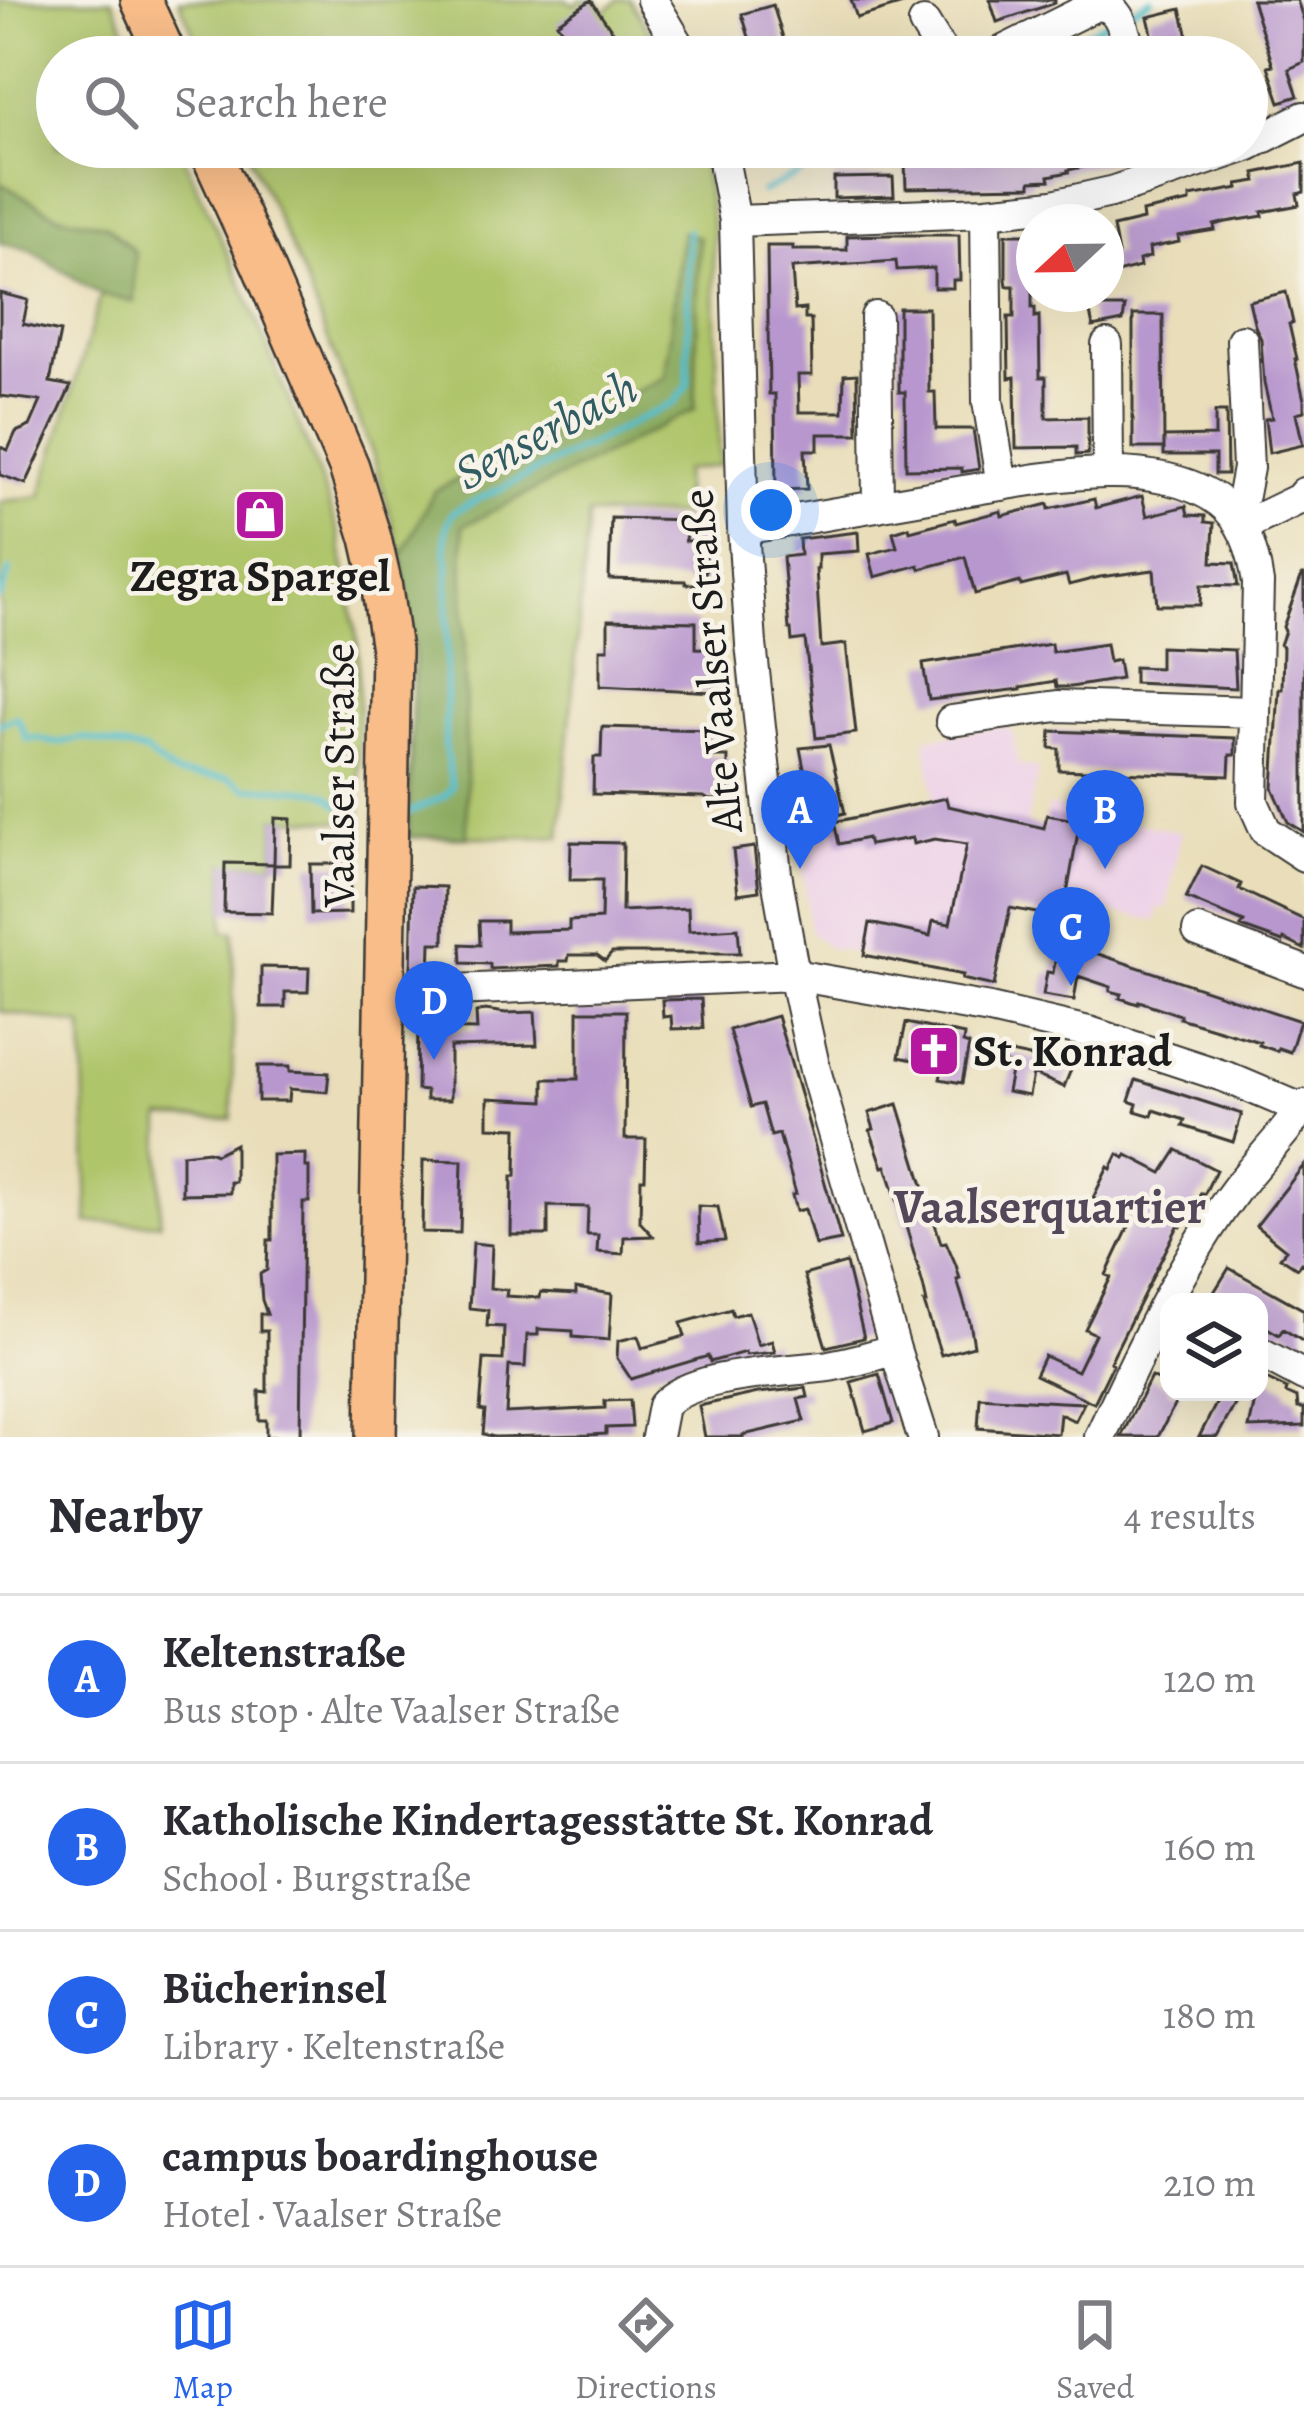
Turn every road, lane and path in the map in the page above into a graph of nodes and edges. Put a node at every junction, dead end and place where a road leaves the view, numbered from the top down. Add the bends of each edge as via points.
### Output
1 (652, 0) edge
2 (142, 3) edge
3 (924, 23) dead end
4 (157, 36) edge
5 (673, 36) edge
6 (932, 36) edge
7 (1033, 36) edge
8 (1125, 36) edge
9 (1304, 117) edge
10 (1268, 135) edge
11 (218, 168) edge
12 (725, 168) edge
13 (1147, 168) edge
14 (986, 212) junction
15 (735, 220) junction
16 (876, 317) dead end
17 (1242, 340) dead end
18 (1107, 345) dead end
19 (1108, 472) junction
20 (1002, 485) junction
21 (1304, 493) edge
22 (878, 506) junction
23 (1236, 520) junction
24 (743, 529) junction
25 (1255, 712) junction
26 (951, 721) dead end
27 (1304, 856) edge
28 (1198, 931) dead end
29 (1304, 971) edge
30 (794, 975) junction
31 (386, 993) junction
32 (1304, 1108) edge
33 (1175, 1293) edge
34 (1160, 1320) edge
35 (895, 1349) junction
36 (1268, 1357) edge
37 (1304, 1376) edge
38 (376, 1437) edge
39 (657, 1437) edge
40 (923, 1437) edge
41 (1100, 1437) edge

1 - 5 street
2 - 4 main road
3 - 6 street
7 - 8 street via 1105,4
9 - 10 street
11 - 31 main road, Vaalser Straße via 349,467 371,538 391,650
12 - 15 street, Alte Vaalser Straße
13 - 14 street via 1082,199
14 - 15 street
14 - 20 street via 988,401
15 - 24 street, Alte Vaalser Straße
16 - 22 street
17 - 23 street via 1248,468
18 - 19 street
19 - 20 street
19 - 23 street via 1200,490
20 - 22 street
21 - 23 street
22 - 24 street
23 - 25 street via 1258,583
24 - 30 street, Alte Vaalser Straße via 772,838
25 - 26 street via 1058,706
25 - 27 street via 1258,817 1275,840
28 - 29 street
30 - 31 street
30 - 32 street via 1089,1032
30 - 35 street, Alte Vaalser Straße
31 - 38 main road, Vaalser Straße
32 - 33 street via 1232,1193
34 - 41 street
35 - 39 street via 692,1386 666,1402
35 - 40 street, Alte Vaalser Straße
36 - 37 street

